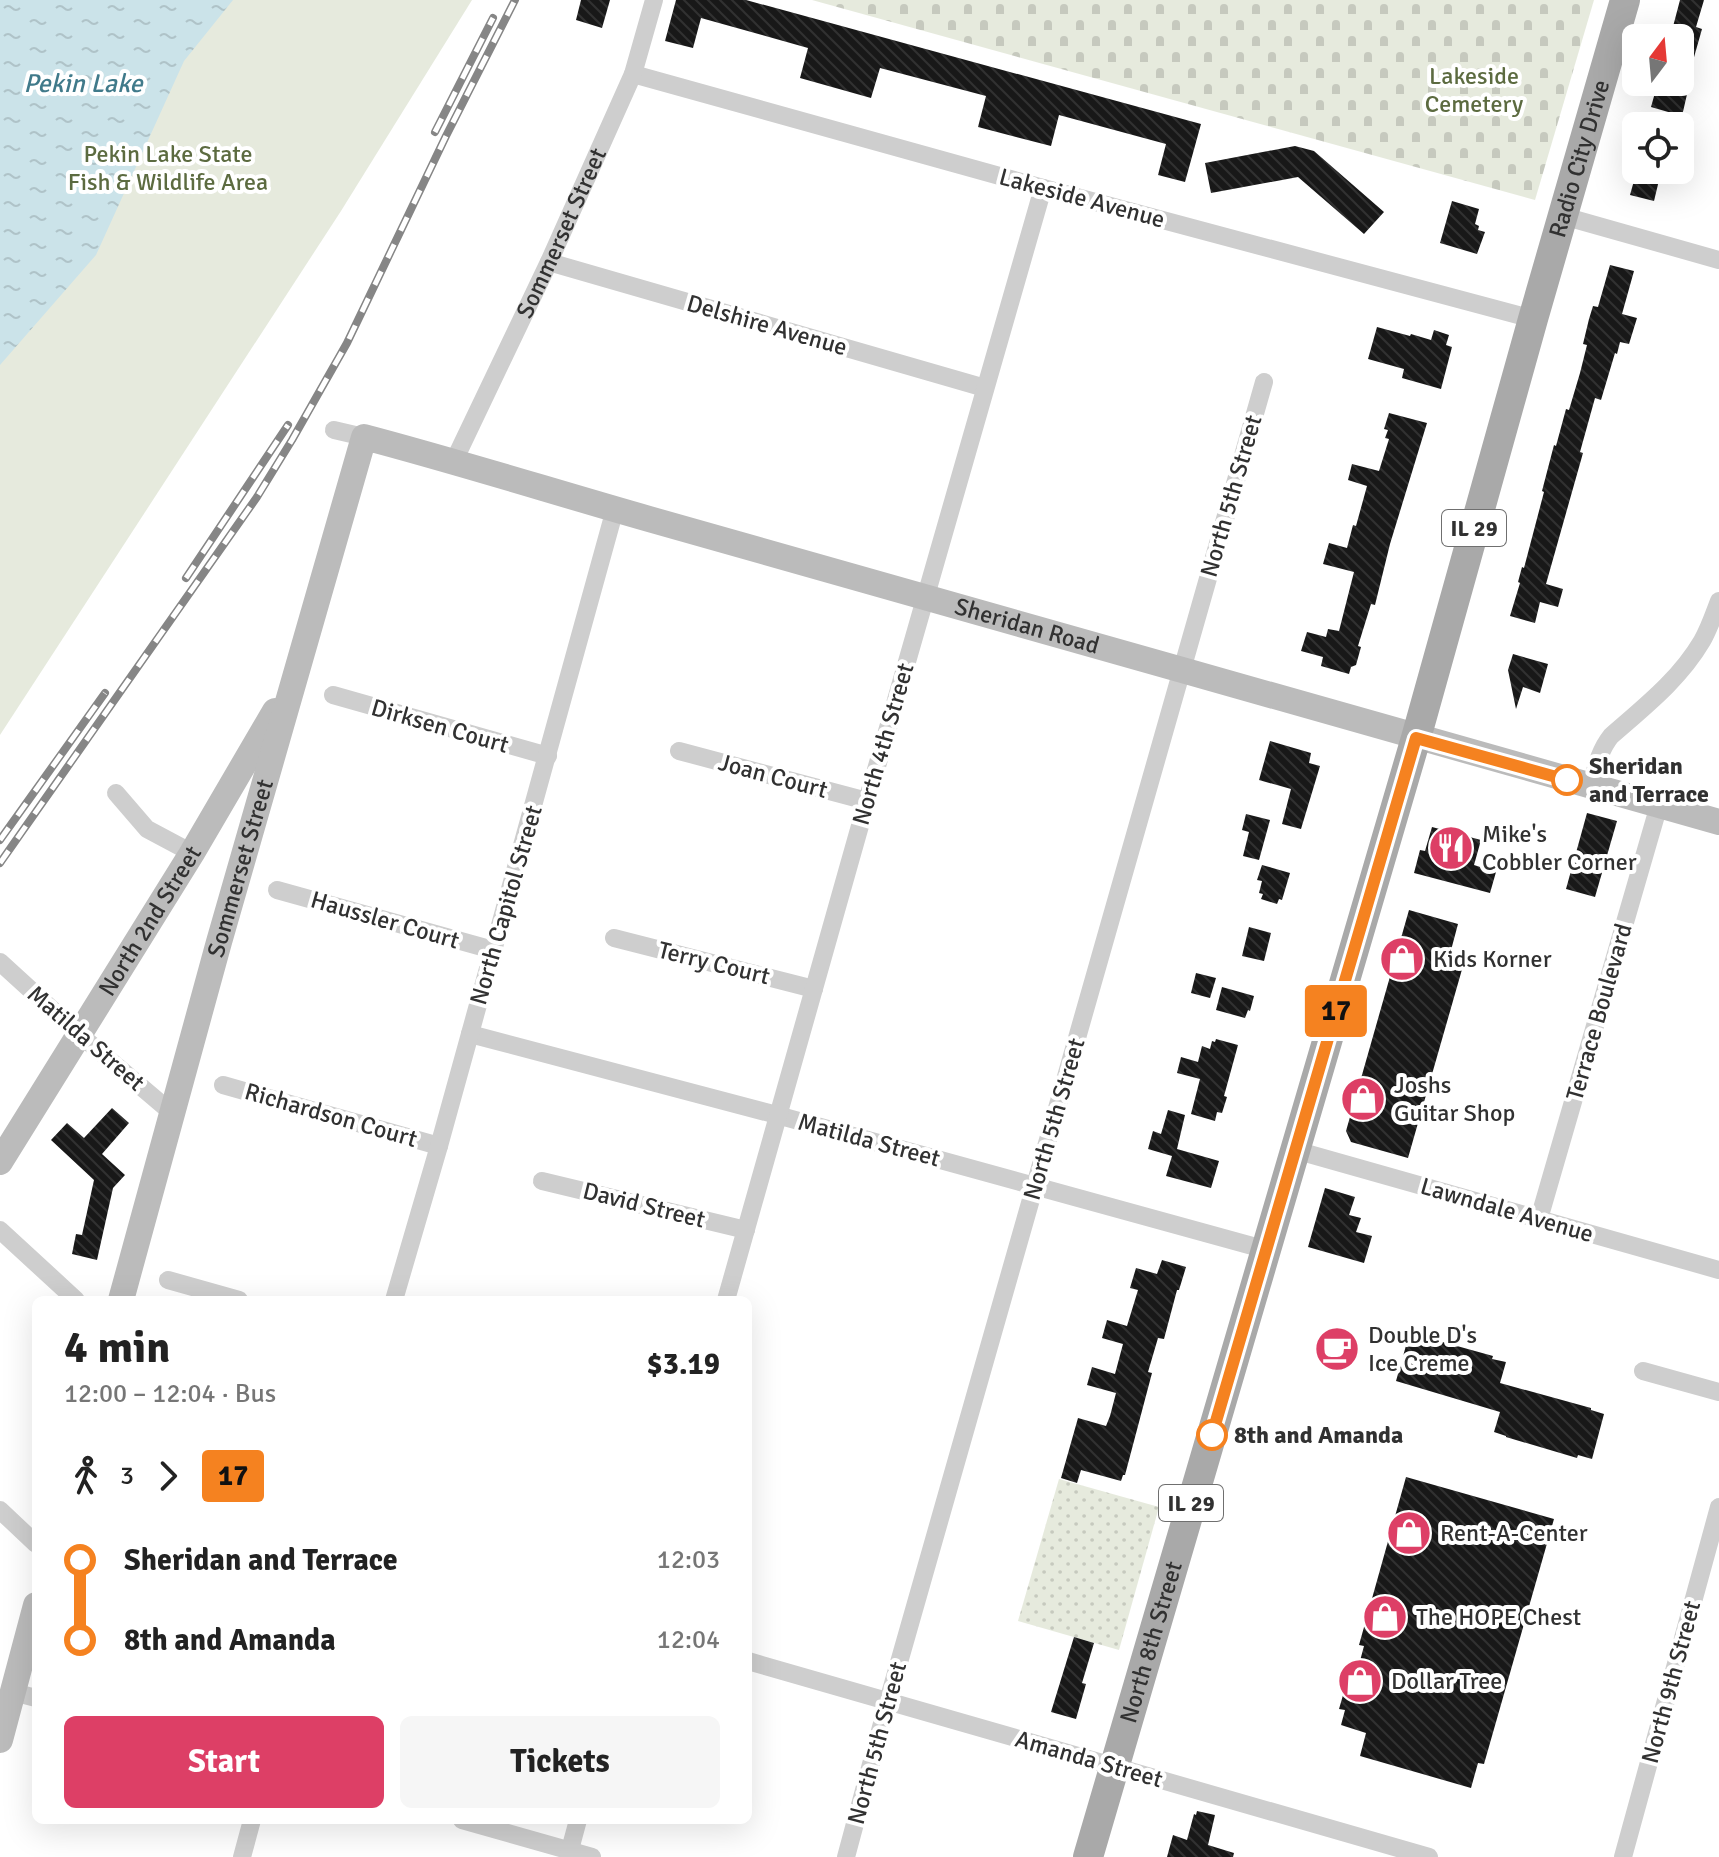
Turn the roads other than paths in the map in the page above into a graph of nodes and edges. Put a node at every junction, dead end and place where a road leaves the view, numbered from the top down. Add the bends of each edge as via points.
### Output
1 (654, 0) edge
2 (1625, 0) edge
3 (633, 74) junction
4 (1043, 188) junction
5 (1563, 216) junction
6 (1719, 260) edge
7 (549, 262) junction
8 (1533, 319) junction
9 (1264, 382) dead end
10 (985, 388) junction
11 (334, 430) dead end
12 (364, 437) junction
13 (454, 461) junction
14 (615, 509) junction
15 (926, 596) junction
16 (1719, 601) edge
17 (1182, 669) junction
18 (296, 675) junction
19 (333, 695) dead end
20 (1416, 738) junction
21 (679, 751) dead end
22 (548, 756) junction
23 (1591, 786) junction
24 (116, 793) dead end
25 (867, 801) junction
26 (1659, 805) junction
27 (1719, 822) edge
28 (192, 853) junction
29 (277, 890) dead end
30 (614, 938) dead end
31 (493, 950) junction
32 (0, 962) edge
33 (814, 989) junction
34 (79, 1034) junction
35 (470, 1034) junction
36 (223, 1085) dead end
37 (172, 1113) junction
38 (777, 1115) junction
39 (439, 1146) junction
40 (1295, 1150) junction
41 (0, 1162) edge
42 (542, 1181) dead end
43 (1035, 1185) junction
44 (1539, 1219) junction
45 (0, 1230) edge
46 (746, 1230) junction
47 (1267, 1250) junction
48 (1719, 1270) edge
49 (168, 1280) dead end
50 (72, 1296) edge
51 (122, 1296) edge
52 (225, 1296) edge
53 (395, 1296) edge
54 (727, 1296) edge
55 (1643, 1371) dead end
56 (1719, 1392) edge
57 (1719, 1507) edge
58 (0, 1510) edge
59 (32, 1540) edge
60 (32, 1638) edge
61 (752, 1662) edge
62 (25, 1695) edge
63 (888, 1701) junction
64 (0, 1740) edge
65 (1114, 1767) junction
66 (251, 1824) edge
67 (475, 1824) edge
68 (577, 1824) edge
69 (569, 1854) edge
70 (242, 1857) edge
71 (592, 1857) edge
72 (846, 1857) edge
73 (1088, 1857) edge
74 (1429, 1857) edge
75 (1623, 1857) edge

1 - 3 street, Sommerset Street
2 - 5 main road, Radio City Drive / IL 29
3 - 4 street, Lakeside Avenue
3 - 7 street, Sommerset Street
4 - 8 street, Lakeside Avenue
4 - 10 street, North 4th Street
5 - 6 street
5 - 8 main road, Radio City Drive / IL 29
7 - 10 street, Delshire Avenue
7 - 13 street, Sommerset Street
8 - 20 main road, North 8th Street / IL 29
9 - 17 street, North 5th Street
10 - 15 street, North 4th Street
11 - 12 street, Sheridan Road
12 - 13 main road, Sheridan Road
12 - 18 main road, Sommerset Street
13 - 14 main road, Sheridan Road
14 - 15 main road, Sheridan Road
14 - 22 street, North Capitol Street
15 - 17 main road, Sheridan Road
15 - 25 street, North 4th Street
16 - 23 street via 1686,664 1605,743
17 - 20 main road, Sheridan Road
17 - 43 street, North 5th Street
18 - 28 main road, North 2nd Street
18 - 37 main road, Sommerset Street
19 - 22 street, Dirksen Court
20 - 23 main road, Sheridan Road
20 - 40 main road, North 8th Street / IL 29
21 - 25 street, Joan Court
22 - 31 street, North Capitol Street
23 - 26 main road, Sheridan Road
24 - 28 street via 147,829
25 - 33 street, North 4th Street
26 - 27 main road, Sheridan Road
26 - 44 street, Terrace Boulevard
28 - 34 main road, North 2nd Street
29 - 31 street, Haussler Court
30 - 33 street, Terry Court
31 - 35 street, North Capitol Street
32 - 34 street, Matilda Street
33 - 38 street, North 4th Street
34 - 37 street, Matilda Street
34 - 41 main road, North 2nd Street
35 - 38 street, Matilda Street
35 - 39 street, North Capitol Street
36 - 39 street, Richardson Court
37 - 51 main road, Sommerset Street
38 - 43 street, Matilda Street
38 - 46 street, North 4th Street
39 - 53 street, North Capitol Street
40 - 44 street, Lawndale Avenue
40 - 47 main road, North 8th Street / IL 29
42 - 46 street, David Street
43 - 47 street, Matilda Street
43 - 63 street, North 5th Street
44 - 48 street, Lawndale Avenue
45 - 50 street
46 - 54 street, North 4th Street
47 - 65 main road, North 8th Street / IL 29
49 - 52 street
55 - 56 street
57 - 75 street, North 9th Street
58 - 59 street
60 - 62 main road
61 - 63 street, Amanda Street
62 - 64 main road
63 - 65 street, Amanda Street
63 - 72 street, North 5th Street
65 - 73 main road, North 8th Street / IL 29
65 - 74 street, Amanda Street
66 - 70 street
67 - 69 street
68 - 69 street
69 - 71 street

